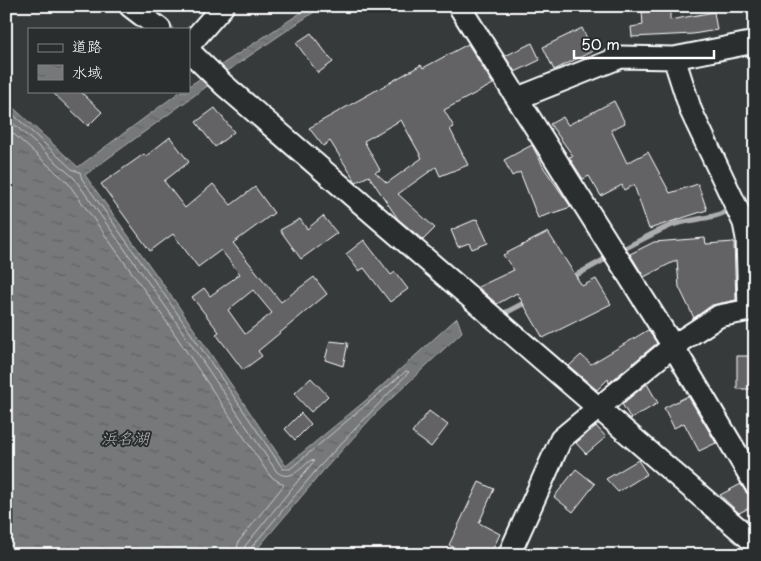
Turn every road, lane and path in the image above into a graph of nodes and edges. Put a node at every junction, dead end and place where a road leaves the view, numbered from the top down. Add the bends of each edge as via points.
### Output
1 (130, 6) edge
2 (223, 6) edge
3 (459, 6) edge
4 (159, 28) edge
5 (755, 42) edge
6 (190, 44) edge
7 (190, 52) edge
8 (674, 58) junction
9 (518, 98) junction
10 (752, 309) edge
11 (673, 346) junction
12 (596, 408) junction
13 (755, 484) edge
14 (755, 543) edge
15 (509, 555) edge

1 - 4 street
2 - 6 street
3 - 9 street
5 - 8 street
7 - 12 street
8 - 9 street via 621,57
8 - 10 street via 691,111 744,223
9 - 11 street
10 - 11 street via 719,316
11 - 12 street
11 - 13 street
12 - 14 street
12 - 15 street via 561,439

